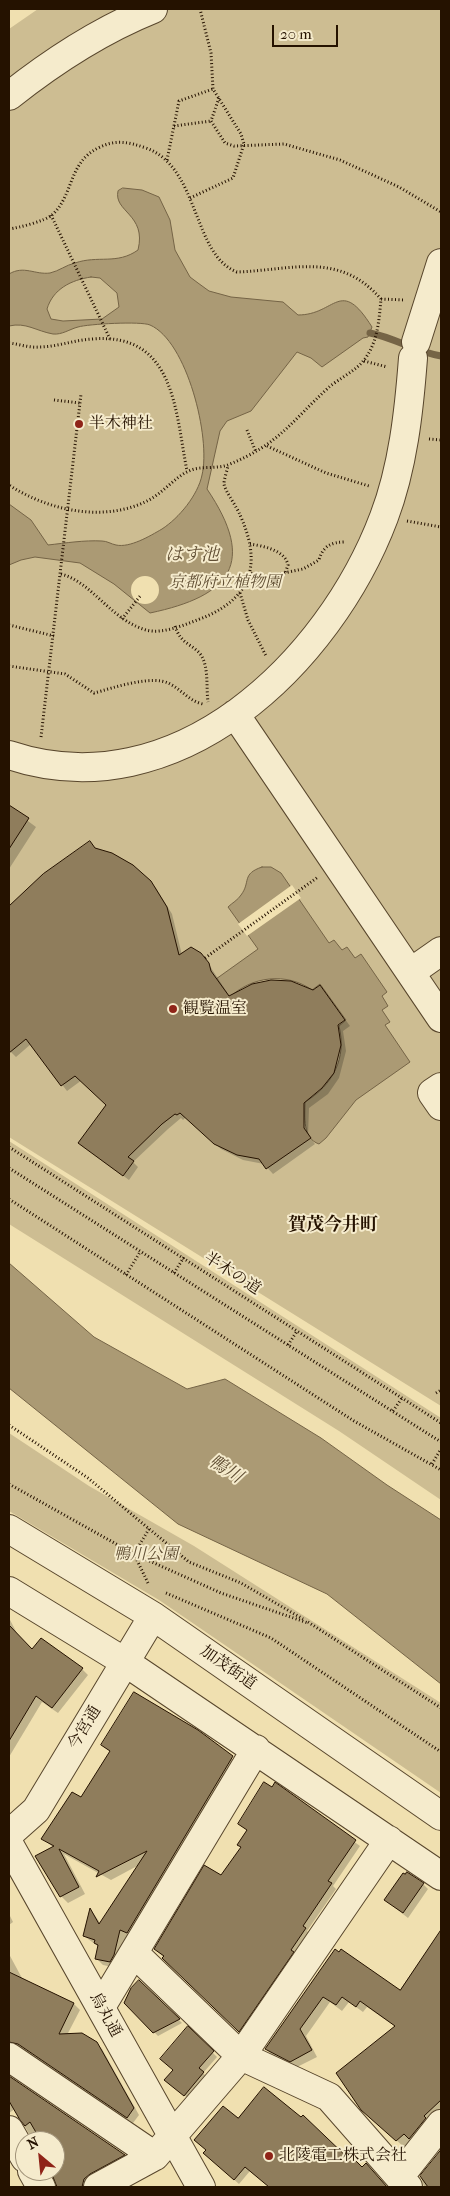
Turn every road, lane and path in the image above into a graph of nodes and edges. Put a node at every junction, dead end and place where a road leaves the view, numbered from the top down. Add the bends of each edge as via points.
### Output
1 (153, 9) edge
2 (200, 9) edge
3 (213, 89) junction
4 (9, 96) edge
5 (219, 98) junction
6 (211, 121) junction
7 (174, 126) junction
8 (244, 144) junction
9 (167, 160) junction
10 (190, 198) junction
11 (441, 212) edge
12 (51, 215) junction
13 (9, 229) edge
14 (441, 263) edge
15 (110, 339) junction
16 (9, 343) edge
17 (81, 394) dead end
18 (54, 400) dead end
19 (80, 403) junction
20 (248, 430) dead end
21 (267, 446) junction
22 (256, 452) junction
23 (228, 465) junction
24 (187, 472) junction
25 (9, 486) edge
26 (389, 503) junction
27 (69, 509) junction
28 (441, 527) edge
29 (250, 544) junction
30 (370, 548) junction
31 (251, 573) junction
32 (61, 574) junction
33 (285, 574) junction
34 (240, 592) junction
35 (141, 595) dead end
36 (122, 619) junction
37 (9, 625) edge
38 (176, 626) junction
39 (54, 636) junction
40 (9, 666) edge
41 (49, 671) junction
42 (284, 671) junction
43 (235, 714) junction
44 (9, 755) edge
45 (37, 763) junction
46 (300, 889) dead end
47 (441, 951) edge
48 (205, 958) dead end
49 (411, 972) junction
50 (441, 1018) edge
51 (441, 1087) edge
52 (441, 1106) edge
53 (9, 1147) edge
54 (9, 1168) edge
55 (9, 1199) edge
56 (140, 1252) junction
57 (184, 1257) junction
58 (174, 1273) junction
59 (126, 1275) junction
60 (297, 1330) junction
61 (288, 1345) junction
62 (441, 1390) edge
63 (436, 1394) dead end
64 (402, 1398) junction
65 (393, 1412) junction
66 (441, 1423) edge
67 (9, 1425) edge
68 (441, 1442) edge
69 (441, 1449) edge
70 (432, 1464) junction
71 (441, 1470) edge
72 (9, 1484) edge
73 (9, 1528) edge
74 (149, 1529) junction
75 (134, 1554) junction
76 (150, 1588) dead end
77 (9, 1591) edge
78 (156, 1603) junction
79 (308, 1622) junction
80 (125, 1662) junction
81 (441, 1708) edge
82 (256, 1749) junction
83 (441, 1752) edge
84 (441, 1816) edge
85 (9, 1834) edge
86 (389, 1840) junction
87 (9, 1844) edge
88 (441, 1876) edge
89 (134, 1953) junction
90 (101, 2008) junction
91 (241, 2056) junction
92 (9, 2057) edge
93 (441, 2124) edge
94 (164, 2147) junction
95 (404, 2182) edge
96 (98, 2187) edge
97 (201, 2187) edge

1 - 4 street via 78,48
2 - 3 path via 212,53
3 - 5 path
3 - 7 path via 179,101
5 - 6 path
5 - 8 path
6 - 7 path
6 - 8 path via 226,143 234,146
7 - 9 path
8 - 10 path via 233,178
8 - 11 path via 284,144 340,160 399,187
9 - 10 path
9 - 12 path via 126,142 117,141 100,147 80,161 61,202
10 - 21 path via 220,262 230,269 244,272 332,267 361,280 381,299 378,329 364,361 330,387 290,428
12 - 13 path
12 - 15 path
14 - 26 street via 414,350 404,435
15 - 16 path via 37,348
15 - 24 path via 141,347 153,357 172,398
17 - 19 path
18 - 19 path
19 - 27 path
20 - 22 path
21 - 22 path
21 - 26 path
22 - 23 path
23 - 24 path
23 - 29 path via 224,485
24 - 27 path via 157,495 128,508 99,512
25 - 27 path via 41,502
26 - 28 path via 421,525
26 - 30 street
27 - 32 path
29 - 31 path
29 - 33 path via 283,555 288,563
30 - 33 path via 352,542 331,544 323,549 315,564
30 - 42 street via 331,616
31 - 33 path via 260,578
31 - 34 path
32 - 36 path via 78,580
32 - 39 path
34 - 38 path via 221,609
34 - 42 path via 248,620 266,656
35 - 36 path
36 - 38 path via 147,631 156,632
37 - 39 path
38 - 41 path via 182,639 203,660 208,704 197,703 159,679 94,693 64,674
39 - 41 path
40 - 41 path
41 - 45 path
42 - 43 street
43 - 45 street via 201,737 151,758 97,768
43 - 49 street
44 - 45 street
46 - 48 path
47 - 49 street
49 - 50 street
51 - 52 street via 432,1093
53 - 57 path, 半木の道
54 - 56 path
55 - 59 path
56 - 58 path
56 - 59 path
57 - 58 path
57 - 60 path, 半木の道
58 - 61 path
59 - 70 path via 354,1421
60 - 61 path
60 - 64 path, 半木の道
61 - 65 path
62 - 63 path
64 - 65 path
64 - 66 path, 半木の道
65 - 68 path
67 - 74 path via 88,1478
69 - 70 path
70 - 71 path
72 - 75 path
73 - 78 street, 加茂街道
74 - 75 path
74 - 79 path via 188,1562 241,1584
75 - 76 path
75 - 79 path via 221,1593
77 - 80 street
78 - 80 street, 今宮通
78 - 83 path via 270,1638
78 - 84 street, 加茂街道
79 - 81 path
80 - 82 street
80 - 85 street, 今宮通 via 36,1810
82 - 86 street
82 - 89 street
86 - 88 street
86 - 91 street
87 - 90 street, 烏丸通
89 - 90 street
89 - 91 street
90 - 94 street, 烏丸通
91 - 94 street
91 - 95 street via 329,2097
92 - 94 street
93 - 95 street
94 - 96 street
94 - 97 street, 烏丸通

